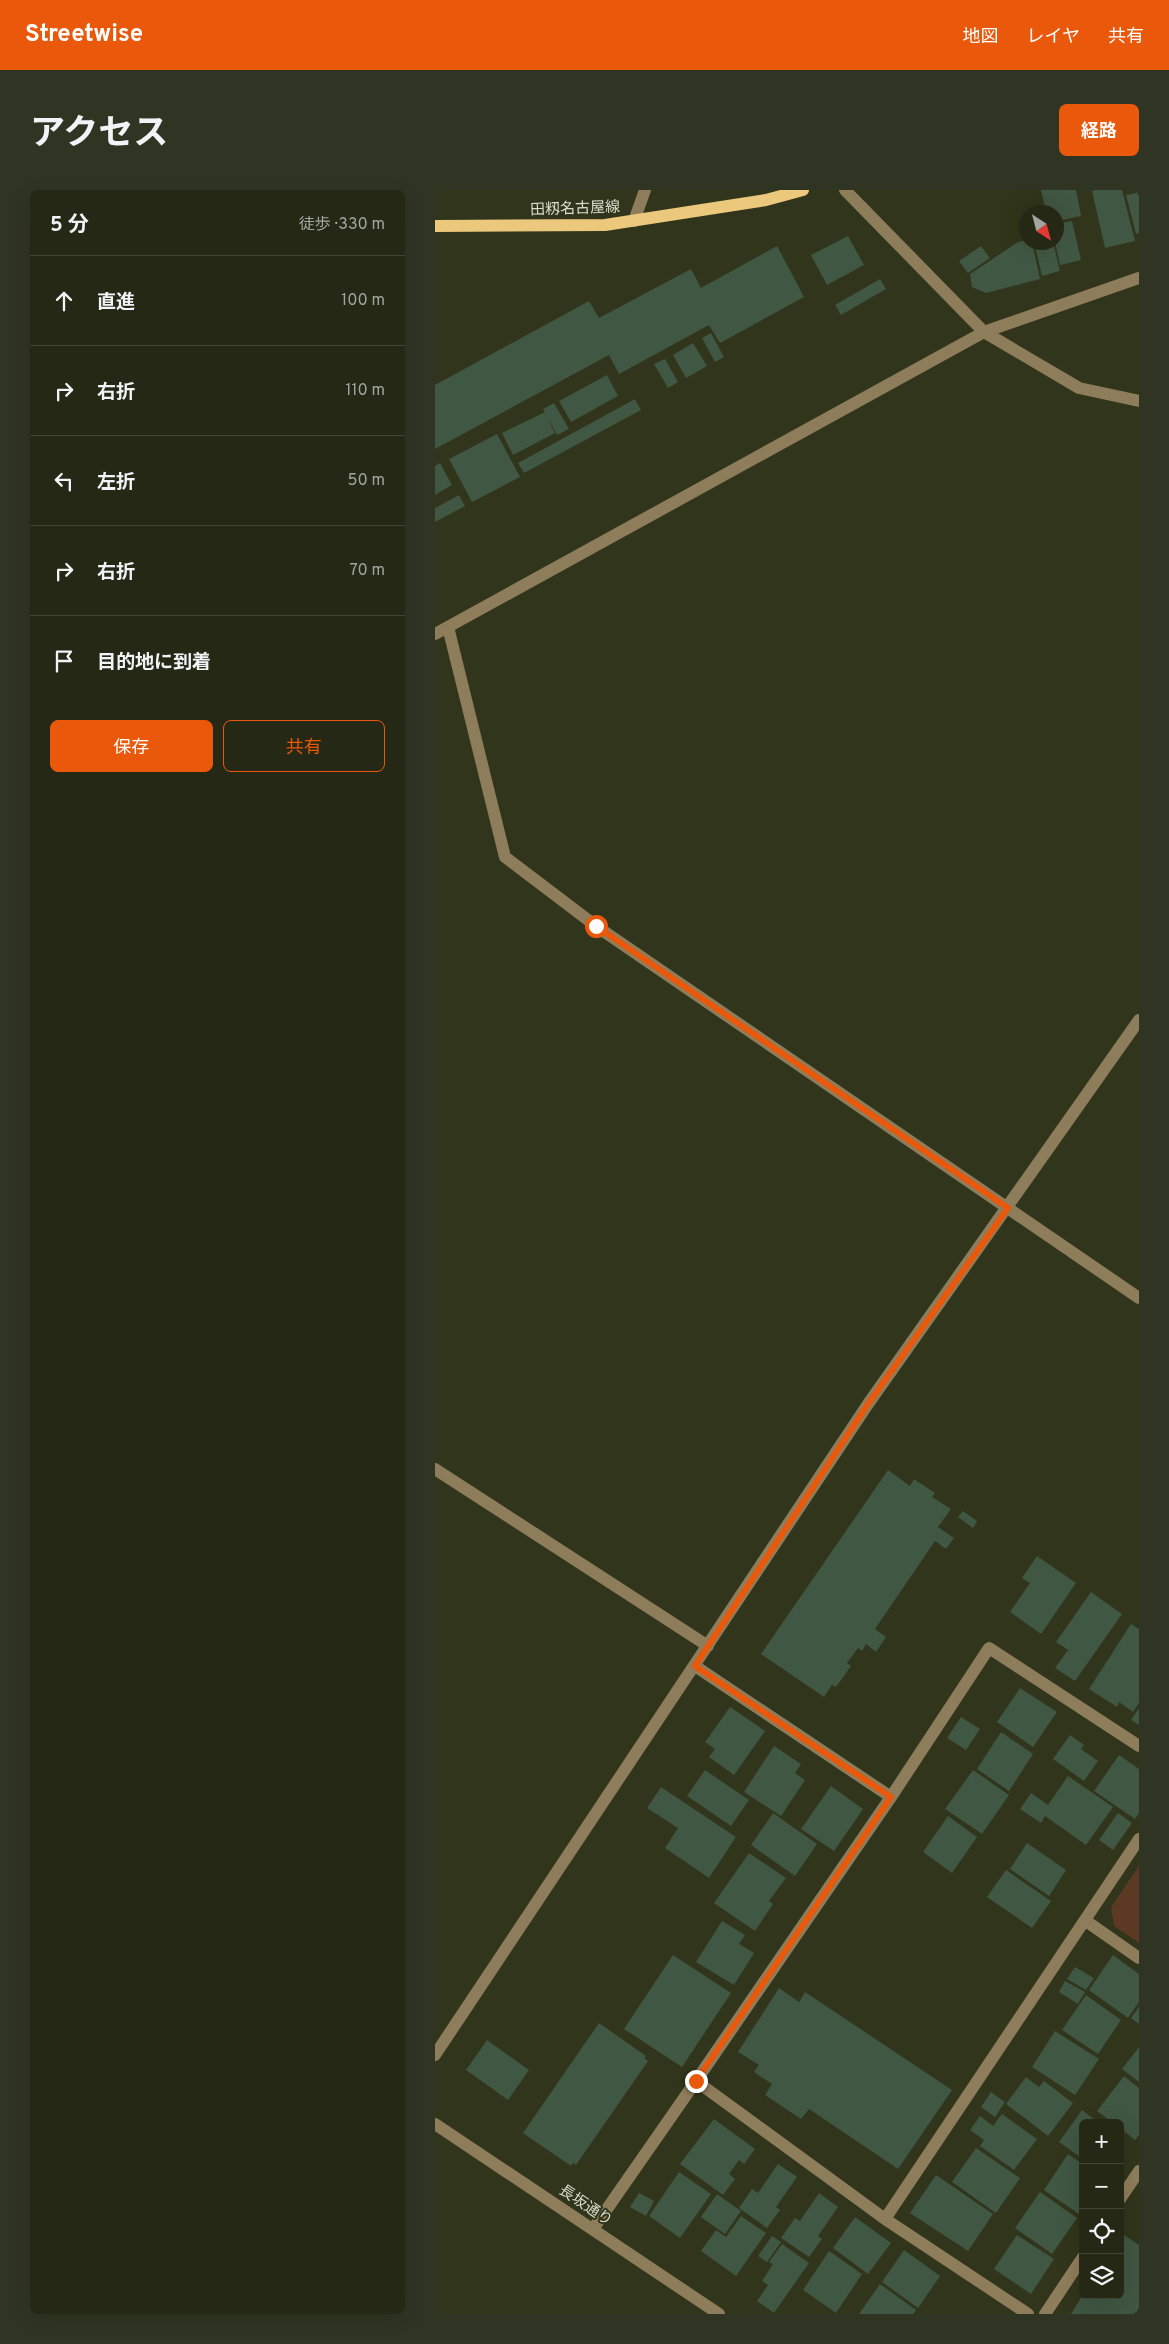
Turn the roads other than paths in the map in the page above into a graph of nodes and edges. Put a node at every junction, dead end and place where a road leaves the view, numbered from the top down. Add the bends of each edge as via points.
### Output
1 (645, 190) edge
2 (803, 190) edge
3 (845, 190) edge
4 (634, 221) junction
5 (435, 226) edge
6 (1139, 278) edge
7 (983, 332) junction
8 (1139, 401) edge
9 (448, 627) junction
10 (435, 634) edge
11 (1139, 1020) edge
12 (1008, 1208) junction
13 (1139, 1298) edge
14 (435, 1469) edge
15 (708, 1646) junction
16 (695, 1666) junction
17 (1139, 1746) edge
18 (891, 1797) junction
19 (1139, 1839) edge
20 (1085, 1921) junction
21 (1139, 1958) edge
22 (435, 2055) edge
23 (696, 2081) junction
24 (435, 2124) edge
25 (1139, 2171) edge
26 (1124, 2193) edge
27 (885, 2219) junction
28 (593, 2229) junction
29 (1079, 2262) edge
30 (719, 2314) edge
31 (1028, 2314) edge
32 (1045, 2314) edge

1 - 4 street
2 - 4 main road, 田籾名古屋線 via 766,200
3 - 7 street
4 - 5 main road, 田籾名古屋線 via 605,225
6 - 7 street
7 - 8 street via 1079,388
7 - 9 street
9 - 10 street
9 - 12 street via 505,857 596,926
11 - 12 street
12 - 13 street
12 - 15 street via 868,1404
14 - 15 street
15 - 16 street
16 - 18 street
16 - 22 street
17 - 18 street via 989,1648
18 - 23 street
19 - 20 street
20 - 21 street
20 - 27 street
23 - 27 street
23 - 28 street
24 - 28 street, 長坂通り
25 - 26 street
27 - 31 street
28 - 30 street, 長坂通り
29 - 32 street

